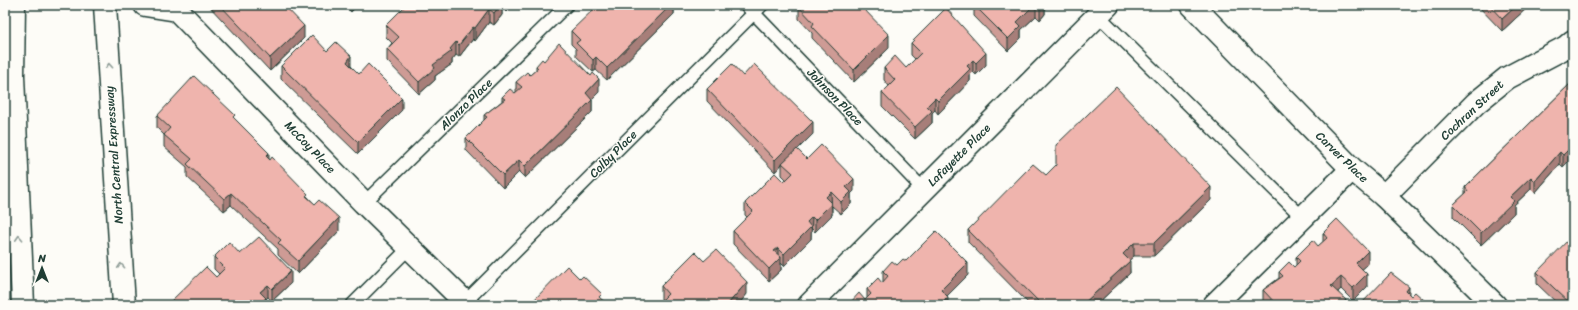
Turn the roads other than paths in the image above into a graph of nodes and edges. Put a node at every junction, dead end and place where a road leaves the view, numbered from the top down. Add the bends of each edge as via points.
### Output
1 (14, 5) edge
2 (105, 5) edge
3 (145, 5) edge
4 (567, 5) edge
5 (1192, 5) edge
6 (754, 8) edge
7 (1103, 10) edge
8 (1573, 41) edge
9 (1352, 169) junction
10 (924, 190) junction
11 (1384, 196) junction
12 (364, 203) junction
13 (1302, 217) junction
14 (409, 248) junction
15 (466, 304) edge
16 (23, 305) edge
17 (124, 305) edge
18 (352, 305) edge
19 (809, 305) edge
20 (1214, 305) edge
21 (1495, 305) edge

16 -> 1 main road via 13,76
17 -> 2 main road, North Central Expressway
3 - 12 main road, McCoy Place via 177,10
4 - 12 lane, Alonzo Place
5 - 9 main road, Carver Place
6 - 10 lane, Johnson Place
6 - 15 lane, Colby Place
7 - 10 main road, Lafayette Place
7 - 13 lane
8 - 11 main road, Cochran Street via 1507,78 1476,103
9 - 11 main road, Carver Place
9 - 13 main road
10 - 19 main road, Lafayette Place
11 - 21 main road, Carver Place
12 - 14 main road, McCoy Place
13 - 20 main road
14 - 15 main road, McCoy Place
14 - 18 lane

